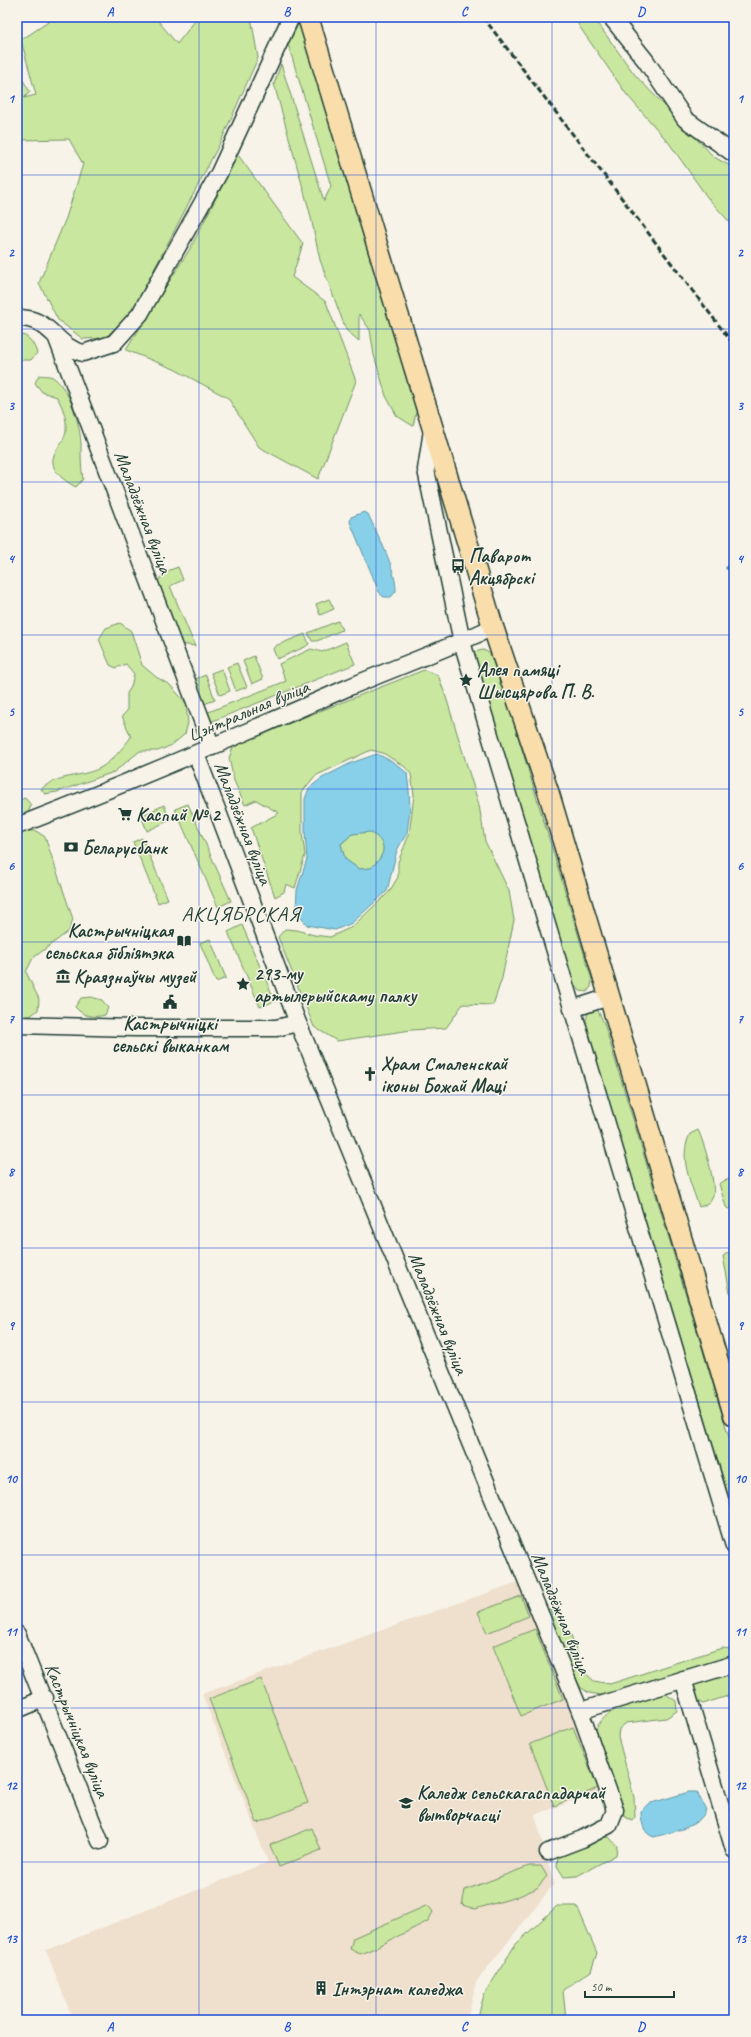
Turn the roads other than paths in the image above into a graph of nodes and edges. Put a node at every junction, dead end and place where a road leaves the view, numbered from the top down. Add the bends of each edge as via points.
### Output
1 (290, 17) edge
2 (308, 17) edge
3 (612, 17) edge
4 (734, 154) edge
5 (17, 318) edge
6 (56, 335) junction
7 (83, 353) junction
8 (70, 375) junction
9 (432, 428) junction
10 (493, 627) junction
11 (462, 642) junction
12 (212, 747) junction
13 (196, 754) junction
14 (17, 826) edge
15 (609, 997) junction
16 (572, 1009) junction
17 (298, 1023) junction
18 (17, 1025) edge
19 (734, 1415) edge
20 (734, 1546) edge
21 (17, 1634) edge
22 (734, 1664) edge
23 (683, 1679) junction
24 (44, 1698) junction
25 (17, 1710) edge
26 (580, 1711) junction
27 (100, 1841) dead end
28 (734, 1850) edge
29 (548, 1852) dead end

1 - 7 street via 219,173 140,314 114,343
2 - 9 main road
3 - 4 street via 646,61 685,120
5 - 6 street via 35,319
6 - 7 street via 68,347
6 - 8 street, Маладзёжная вуліца
7 - 8 street
8 - 12 street, Маладзёжная вуліца
9 - 10 main road
9 - 11 street via 426,470
10 - 11 street, Цэнтральная вуліца
10 - 15 main road via 549,794
11 - 12 street, Цэнтральная вуліца
11 - 16 street
12 - 13 street, Цэнтральная вуліца
13 - 14 street, Цэнтральная вуліца
13 - 17 street, Маладзёжная вуліца
15 - 16 street
15 - 19 main road
16 - 20 street
17 - 18 street via 276,1028
17 - 26 street, Маладзёжная вуліца
21 - 24 street, Кастрычніцкая вуліца
22 - 23 street
23 - 26 street
23 - 28 street
24 - 25 street
24 - 27 street, Кастрычніцкая вуліца
26 - 29 street, Маладзёжная вуліца via 615,1810 609,1825

